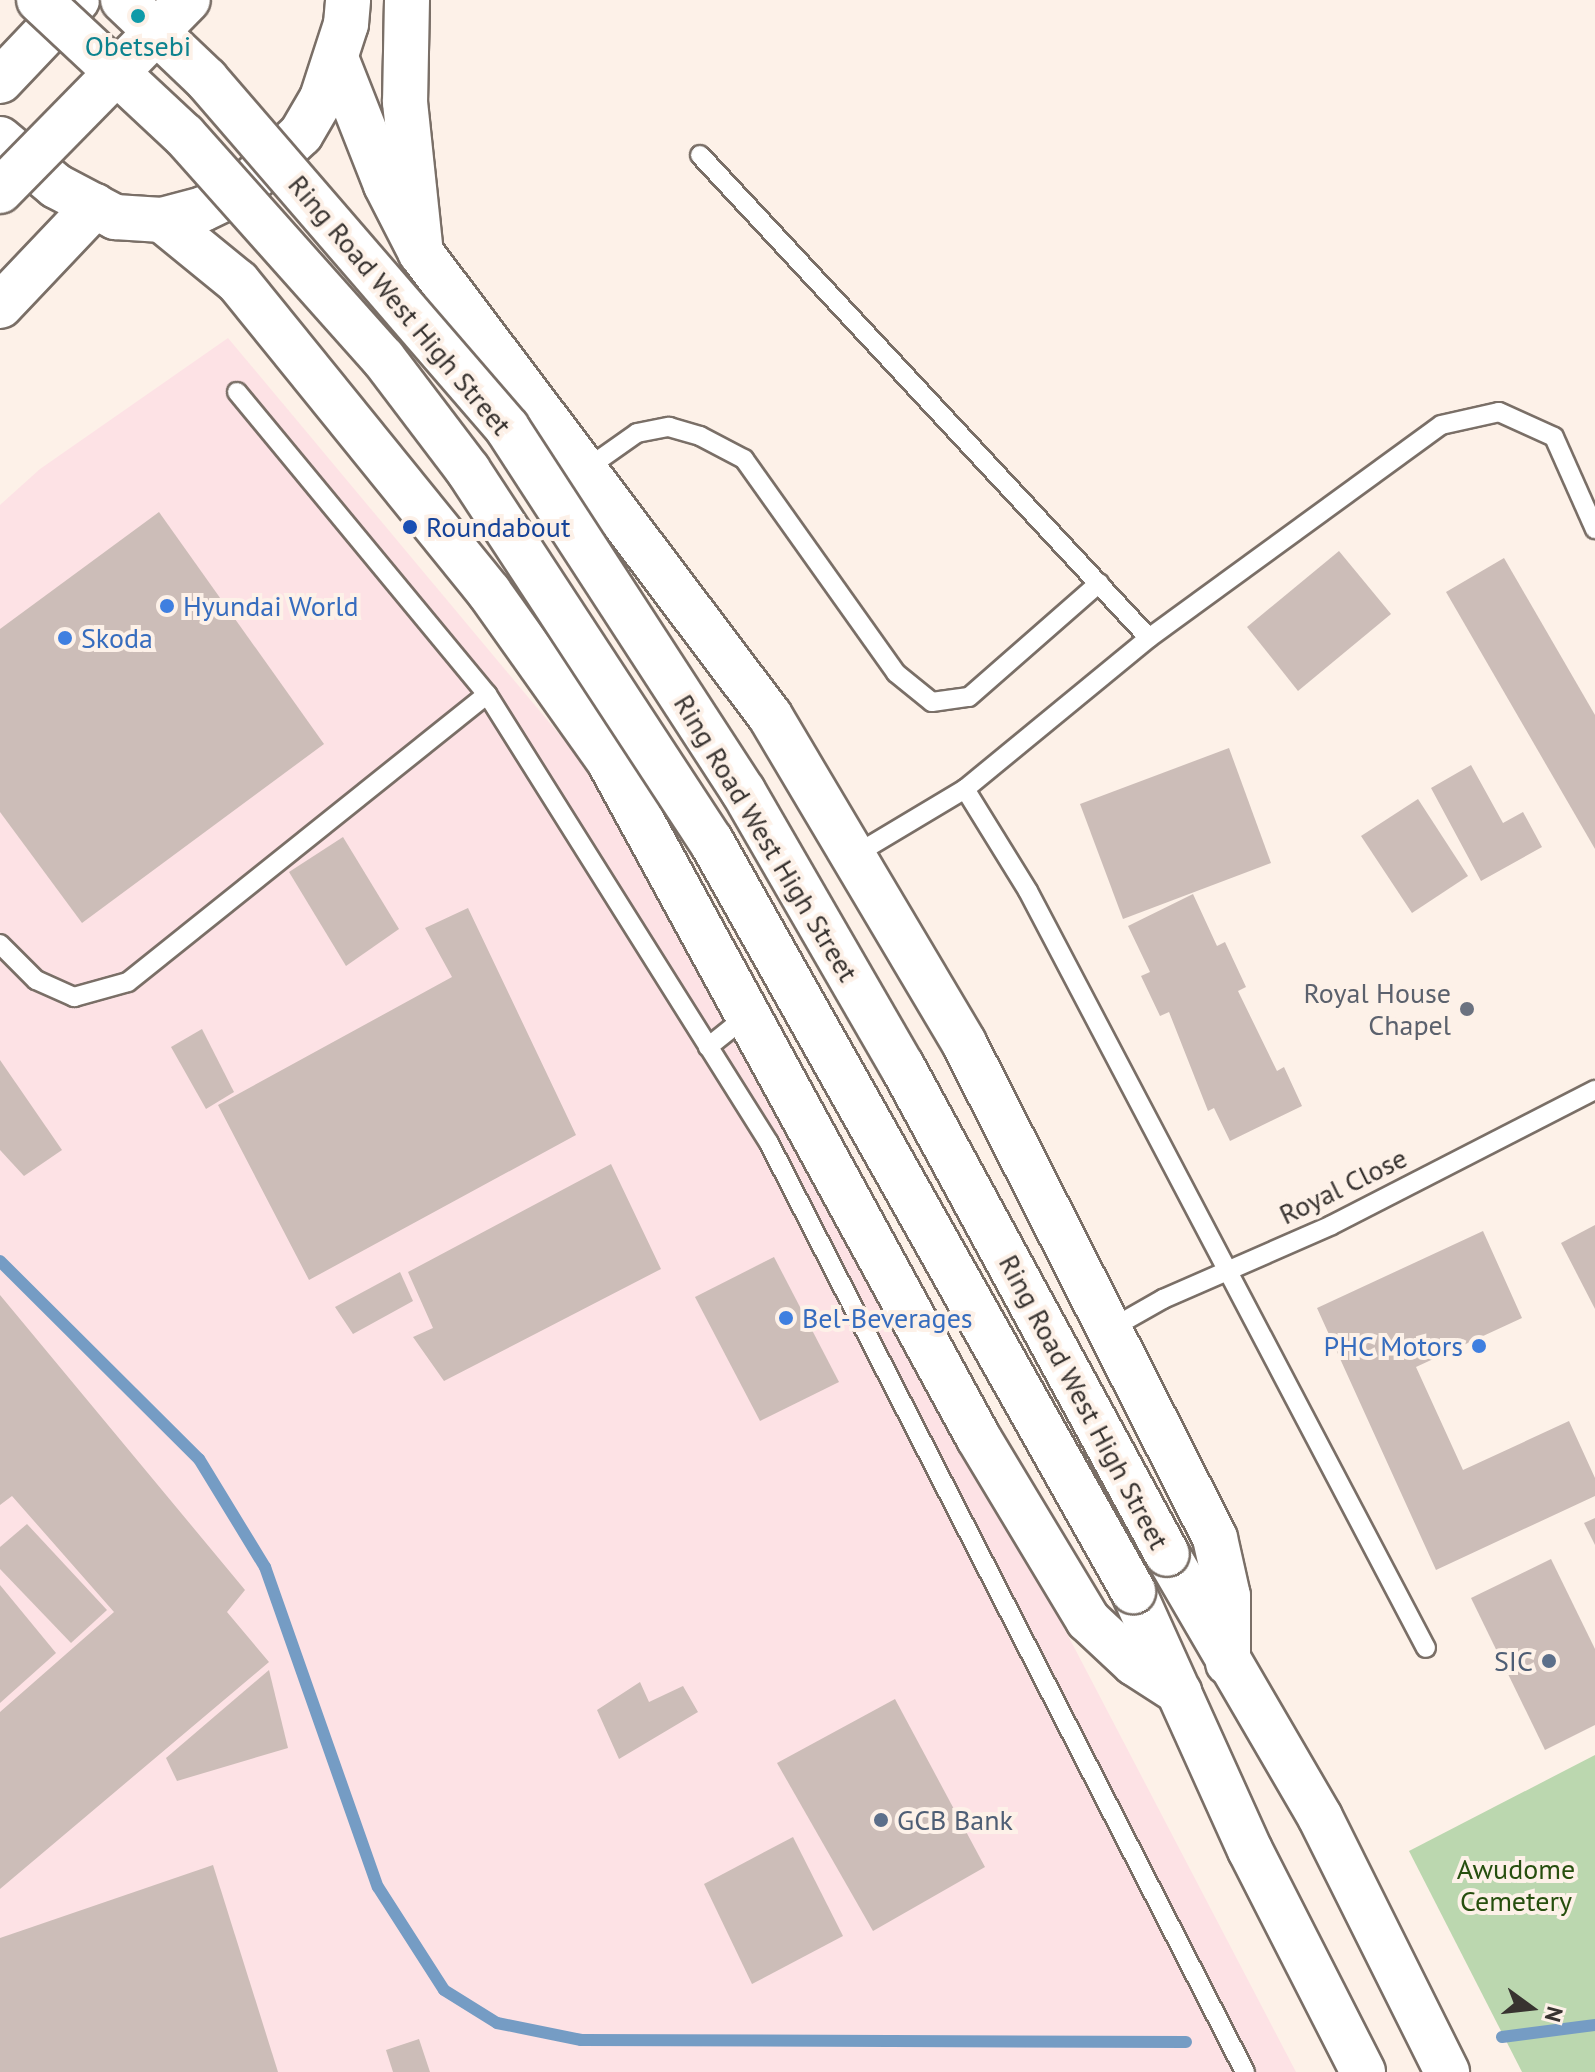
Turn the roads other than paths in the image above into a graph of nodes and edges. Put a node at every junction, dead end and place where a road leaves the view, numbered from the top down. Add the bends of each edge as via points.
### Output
1 (39, 0) edge
2 (77, 0) edge
3 (123, 0) edge
4 (188, 0) edge
5 (348, 0) edge
6 (407, 0) edge
7 (336, 58) junction
8 (0, 81) edge
9 (0, 139) edge
10 (700, 155) dead end
11 (0, 191) edge
12 (95, 206) junction
13 (162, 220) junction
14 (421, 253) junction
15 (0, 306) edge
16 (237, 392) dead end
17 (586, 469) junction
18 (1595, 529) edge
19 (1099, 583) junction
20 (1149, 638) junction
21 (487, 694) junction
22 (965, 789) junction
23 (853, 856) junction
24 (0, 944) edge
25 (748, 1015) junction
26 (708, 1047) junction
27 (1594, 1093) edge
28 (1227, 1271) junction
29 (1112, 1328) junction
30 (1426, 1648) dead end
31 (1228, 1663) junction
32 (1179, 1692) junction
33 (1245, 2072) edge
34 (1363, 2072) edge
35 (1447, 2072) edge

1 - 32 main road, Ring Road West High Street, bridge via 184,135 383,358 468,470 665,767 1133,1591
2 - 8 main road
3 - 31 main road, Ring Road West High Street, bridge via 206,79 507,428 726,765 902,1066
4 - 11 main road, bridge
5 - 7 main road
6 - 14 main road via 405,102
7 - 13 main road via 322,98 301,134 273,166 215,203
7 - 14 main road, Ring Road West High Street via 386,185
9 - 12 main road via 56,186
10 - 19 lane
12 - 13 main road via 115,217
12 - 15 main road
13 - 25 main road via 238,282 489,592 609,761
14 - 17 main road, Ring Road West High Street
16 - 21 lane
17 - 19 lane via 637,433 669,427 744,459 896,673 932,702 969,697
17 - 23 main road, Ring Road West High Street via 770,716
18 - 20 lane via 1554,437 1499,412 1441,425
19 - 20 lane
20 - 22 lane
21 - 24 lane via 128,982 74,997 36,980
21 - 26 lane
22 - 23 lane
22 - 28 lane via 1028,891
23 - 29 main road, Ring Road West High Street via 964,1043
25 - 26 lane
25 - 32 main road via 978,1437 1088,1620 1134,1663
26 - 33 lane via 769,1143
27 - 28 lane, Royal Close via 1332,1225
28 - 29 lane, Royal Close
28 - 30 lane
29 - 31 main road, Ring Road West High Street via 1215,1538 1228,1596
31 - 35 main road, Ring Road West High Street via 1320,1817
32 - 34 main road, Ring Road West High Street via 1281,1912

